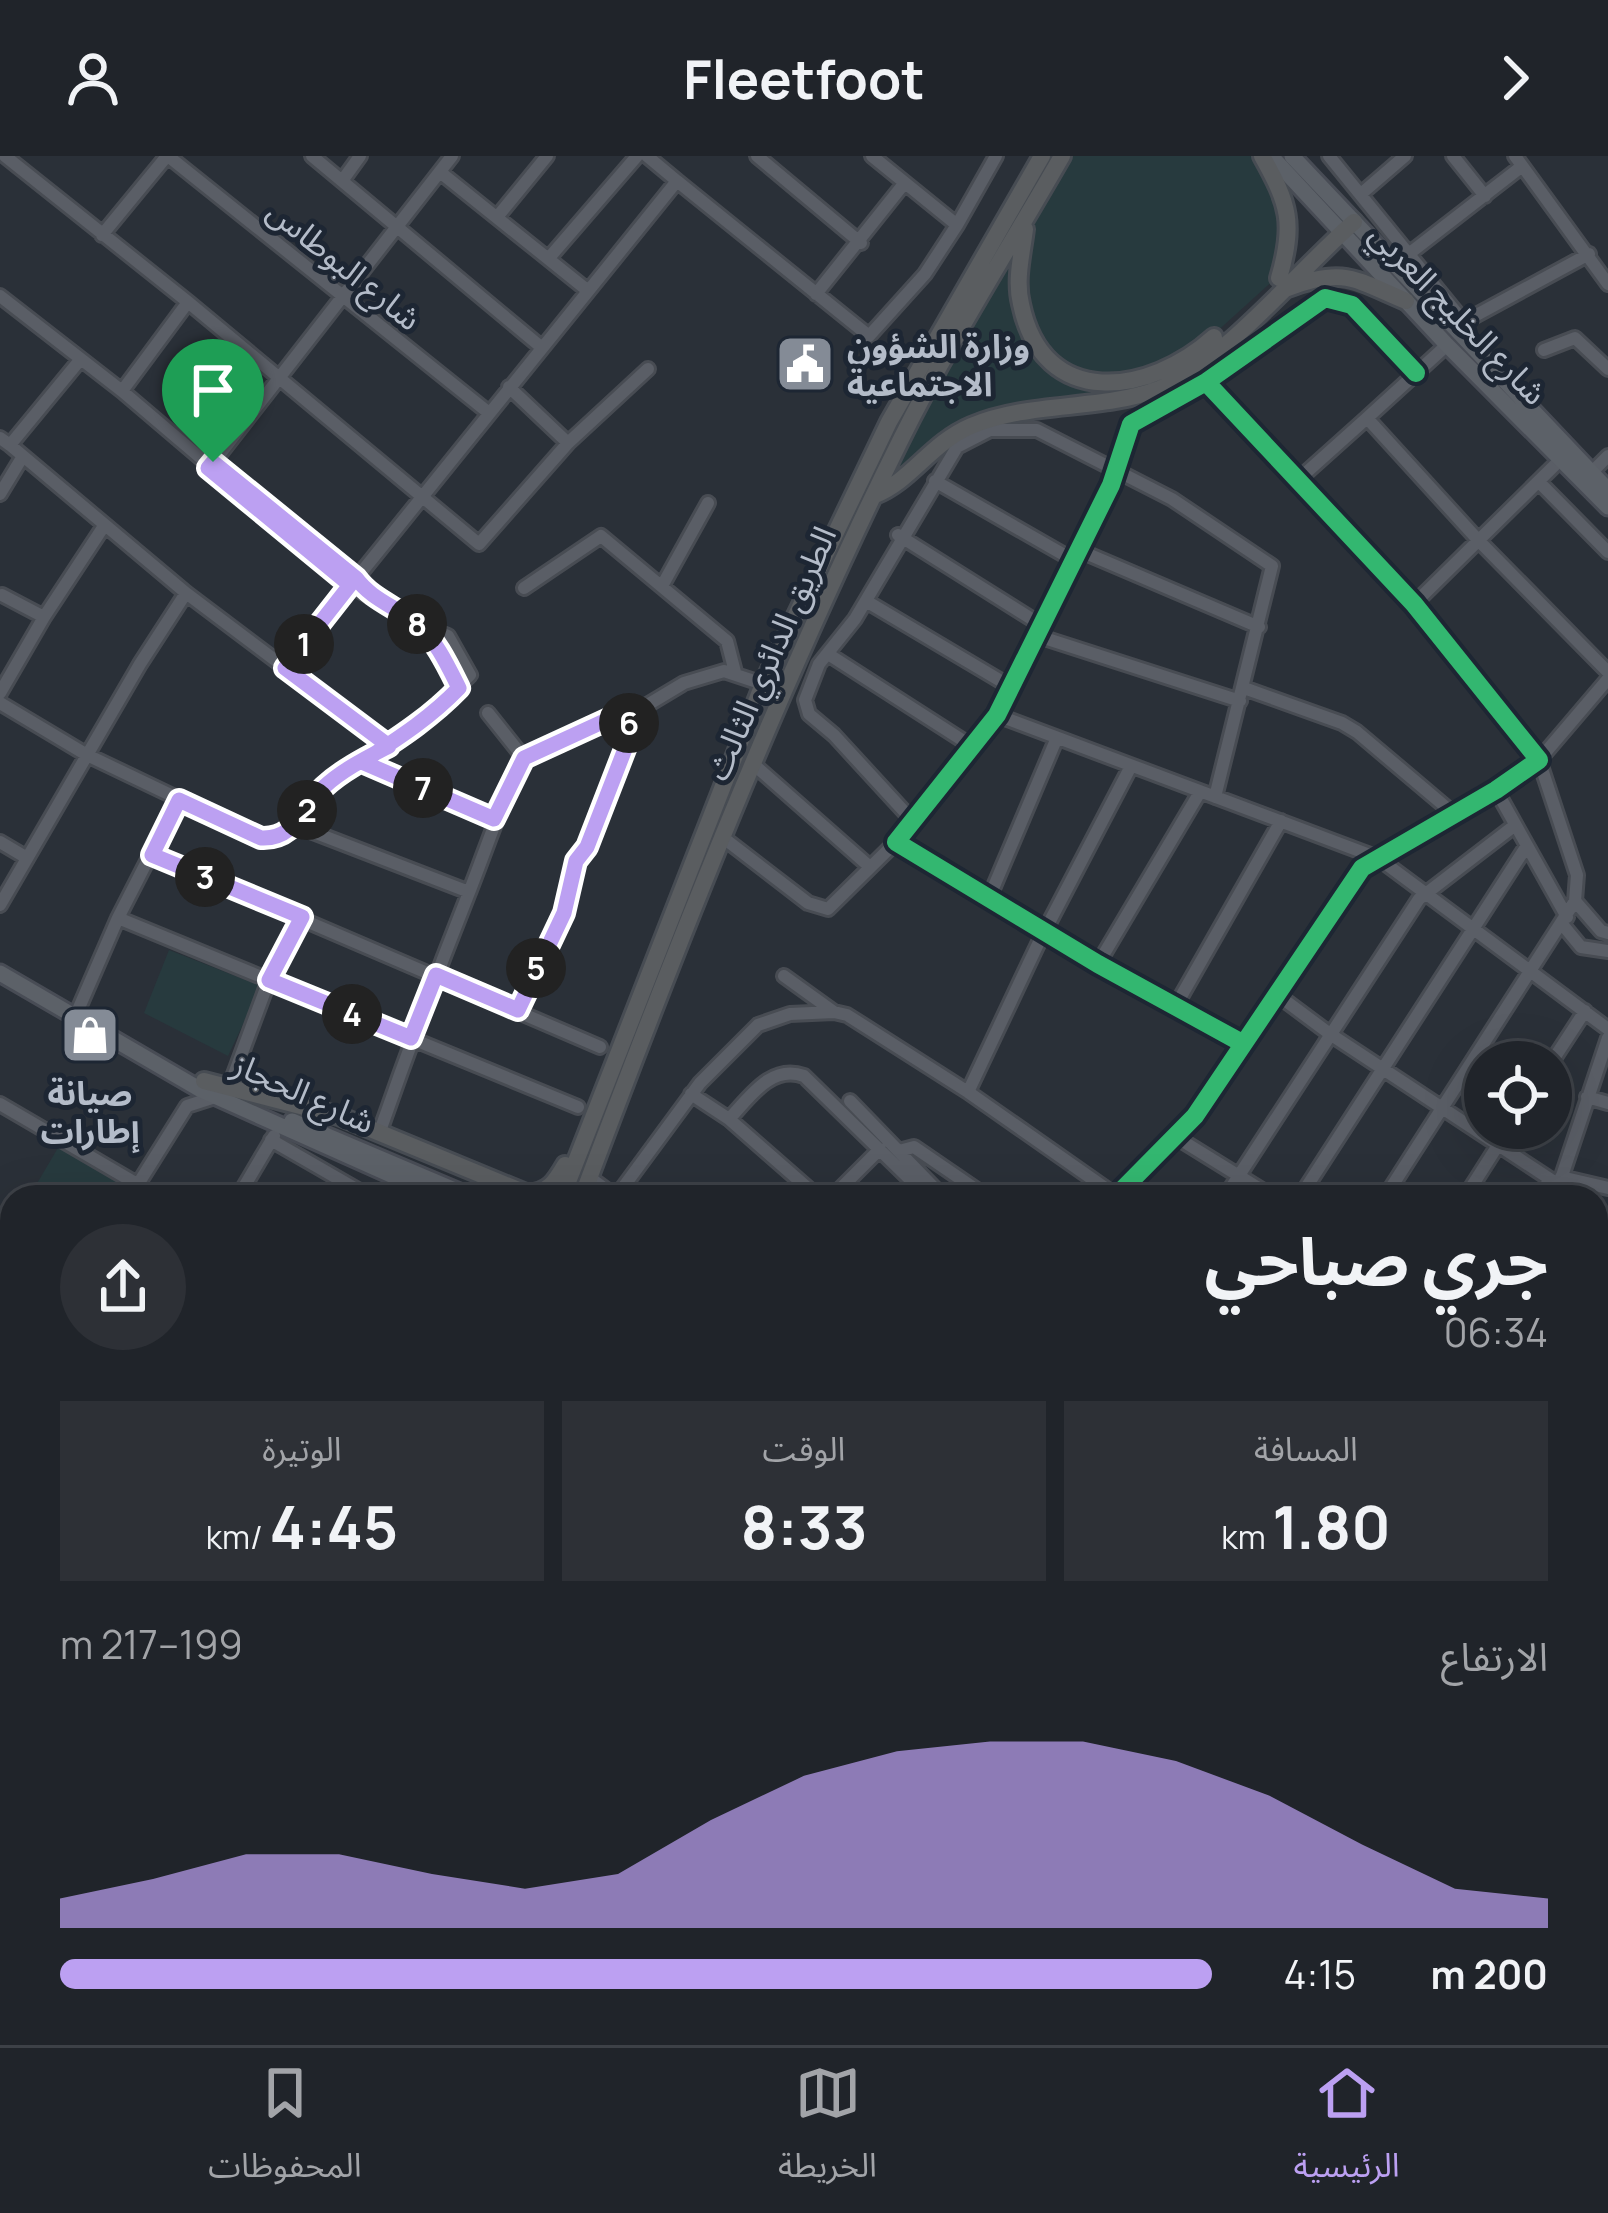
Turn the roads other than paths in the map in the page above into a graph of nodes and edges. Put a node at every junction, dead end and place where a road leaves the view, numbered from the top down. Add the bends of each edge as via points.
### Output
1 (5, 156) edge
2 (168, 156) edge
3 (312, 156) edge
4 (360, 156) edge
5 (452, 156) edge
6 (547, 156) edge
7 (637, 156) edge
8 (646, 156) edge
9 (757, 156) edge
10 (872, 156) edge
11 (1042, 156) edge
12 (1062, 156) edge
13 (1262, 156) edge
14 (1271, 156) edge
15 (1292, 156) edge
16 (1329, 156) edge
17 (1406, 156) edge
18 (1453, 156) edge
19 (991, 158) edge
20 (1518, 161) edge
21 (440, 172) junction
22 (342, 181) junction
23 (677, 182) junction
24 (903, 185) junction
25 (1361, 194) junction
26 (1485, 196) junction
27 (498, 216) junction
28 (1026, 218) junction
29 (1344, 224) junction
30 (396, 226) junction
31 (957, 226) junction
32 (103, 235) junction
33 (861, 243) junction
34 (1410, 253) junction
35 (1597, 256) edge
36 (549, 258) junction
37 (1281, 284) junction
38 (1608, 284) edge
39 (587, 290) junction
40 (817, 294) junction
41 (0, 296) edge
42 (342, 297) junction
43 (1406, 301) junction
44 (188, 302) junction
45 (1454, 332) junction
46 (541, 347) junction
47 (1544, 350) dead end
48 (80, 360) junction
49 (1608, 369) edge
50 (647, 370) dead end
51 (1417, 373) junction
52 (280, 379) junction
53 (1206, 382) junction
54 (509, 387) junction
55 (122, 392) junction
56 (489, 412) junction
57 (1367, 418) junction
58 (5, 442) edge
59 (568, 443) junction
60 (22, 456) junction
61 (1608, 456) edge
62 (1560, 460) junction
63 (207, 462) junction
64 (1116, 470) junction
65 (1591, 472) junction
66 (1299, 478) junction
67 (935, 481) junction
68 (1539, 482) junction
69 (1608, 490) edge
70 (0, 494) edge
71 (421, 496) junction
72 (875, 496) junction
73 (708, 502) dead end
74 (1608, 507) edge
75 (104, 526) junction
76 (899, 536) junction
77 (1479, 541) junction
78 (1608, 552) edge
79 (1074, 555) junction
80 (357, 584) junction
81 (662, 586) junction
82 (524, 588) dead end
83 (186, 593) junction
84 (1, 596) edge
85 (866, 601) junction
86 (1414, 604) junction
87 (44, 617) junction
88 (1258, 627) junction
89 (1041, 631) junction
90 (800, 656) junction
91 (824, 659) junction
92 (285, 668) junction
93 (735, 672) junction
94 (1608, 675) edge
95 (763, 684) junction
96 (1011, 687) junction
97 (0, 694) edge
98 (1242, 694) junction
99 (0, 703) edge
100 (776, 706) junction
101 (807, 711) junction
102 (488, 713) dead end
103 (630, 713) junction
104 (998, 715) junction
105 (1056, 740) junction
106 (389, 746) junction
107 (973, 747) junction
108 (87, 755) junction
109 (524, 758) junction
110 (1539, 760) junction
111 (362, 762) junction
112 (752, 763) junction
113 (1130, 768) junction
114 (1496, 790) junction
115 (1200, 792) junction
116 (1215, 796) junction
117 (179, 800) junction
118 (1454, 814) junction
119 (494, 819) junction
120 (912, 820) junction
121 (1281, 821) junction
122 (296, 826) junction
123 (1514, 826) junction
124 (721, 836) junction
125 (0, 842) edge
126 (896, 842) junction
127 (1526, 847) junction
128 (152, 855) junction
129 (27, 858) junction
130 (1378, 858) junction
131 (870, 867) junction
132 (469, 892) junction
133 (1424, 892) junction
134 (988, 898) junction
135 (1575, 901) junction
136 (0, 905) edge
137 (302, 917) junction
138 (118, 918) junction
139 (1564, 920) junction
140 (1475, 929) junction
141 (1045, 931) junction
142 (1608, 933) edge
143 (1608, 951) edge
144 (1098, 964) junction
145 (1529, 970) junction
146 (0, 974) edge
147 (436, 975) junction
148 (784, 976) dead end
149 (269, 980) junction
150 (1275, 993) junction
151 (1175, 1006) junction
152 (518, 1010) junction
153 (1585, 1011) junction
154 (834, 1012) junction
155 (75, 1017) junction
156 (1608, 1033) edge
157 (1330, 1034) junction
158 (411, 1038) junction
159 (115, 1040) junction
160 (1565, 1041) edge
161 (1242, 1043) junction
162 (600, 1047) dead end
163 (1382, 1069) junction
164 (205, 1081) junction
165 (223, 1091) junction
166 (968, 1092) junction
167 (691, 1094) junction
168 (1588, 1097) junction
169 (850, 1101) dead end
170 (1608, 1102) edge
171 (1, 1107) edge
172 (578, 1107) dead end
173 (1441, 1108) junction
174 (729, 1119) junction
175 (1464, 1123) edge
176 (588, 1127) junction
177 (380, 1131) junction
178 (276, 1133) junction
179 (1176, 1137) junction
180 (880, 1149) junction
181 (1495, 1149) edge
182 (1504, 1149) edge
183 (898, 1151) junction
184 (1239, 1174) junction
185 (589, 1178) junction
186 (1556, 1184) edge
187 (124, 1185) edge
188 (138, 1185) edge
189 (245, 1185) edge
190 (352, 1185) edge
191 (409, 1185) edge
192 (443, 1185) edge
193 (505, 1185) edge
194 (552, 1185) edge
195 (566, 1185) edge
196 (586, 1185) edge
197 (599, 1185) edge
198 (625, 1185) edge
199 (804, 1185) edge
200 (844, 1185) edge
201 (916, 1185) edge
202 (931, 1185) edge
203 (969, 1185) edge
204 (1099, 1185) edge
205 (1128, 1185) edge
206 (1232, 1185) edge
207 (1255, 1185) edge
208 (1308, 1185) edge
209 (1393, 1185) edge
210 (1473, 1185) edge

1 - 32 street
2 - 32 street
2 - 42 street, شارع البوطاس
3 - 22 street
4 - 22 street
5 - 21 street
6 - 27 street
7 - 36 street
8 - 23 street
9 - 33 street
10 - 24 street
11 - 95 highway, الطريق الدائري الثالث via 889,422
12 - 28 highway, الطريق الدائري الثالث
13 - 37 highway via 1288,208
14 - 29 main road, شارع الخليج العربي
15 - 29 main road, شارع الخليج العربي
16 - 25 street
17 - 25 street
18 - 26 street
19 - 31 street
20 - 26 street
20 - 35 street
21 - 27 street
21 - 30 street
22 - 30 street
23 - 39 street
23 - 40 street
24 - 31 street
24 - 33 street
25 - 34 street
26 - 34 street
27 - 36 street
28 - 37 highway via 1019,275 1026,326 1055,364 1094,381 1128,383 1169,370
28 - 72 highway, الطريق الدائري الثالث
29 - 37 highway
29 - 43 main road, شارع الخليج العربي
29 - 45 main road, شارع الخليج العربي
30 - 42 street
30 - 46 street
31 - 40 street via 869,336
32 - 44 street
33 - 40 street
34 - 45 street
35 - 38 street
35 - 45 street
36 - 39 street
37 - 43 highway via 1340,275
37 - 72 highway via 1202,363 1163,388 984,421 940,442
39 - 46 street
41 - 48 street
42 - 52 street
42 - 56 street, شارع البوطاس
43 - 45 main road, شارع الخليج العربي
44 - 52 street
44 - 55 street
45 - 51 street
45 - 62 main road, شارع الخليج العربي
45 - 65 main road, شارع الخليج العربي
46 - 54 street
47 - 49 street via 1575,338
48 - 55 street
48 - 58 street
50 - 59 street
51 - 53 street via 1352,305 1325,298
51 - 57 street
52 - 63 street
52 - 71 street
53 - 64 street via 1131,424
53 - 66 street
54 - 56 street
54 - 59 street
55 - 63 street
56 - 71 street
57 - 66 street
57 - 77 street
58 - 60 street
59 - 71 street via 480,544
60 - 70 street
60 - 75 street
61 - 65 street
62 - 68 street
62 - 74 main road, شارع الخليج العربي
63 - 80 street
64 - 67 street via 1037,430 995,429 957,447
64 - 79 street
64 - 88 street via 1271,565
65 - 69 main road, شارع الخليج العربي
66 - 86 street
67 - 76 street
67 - 79 street
68 - 77 street
68 - 78 street
71 - 80 street
72 - 90 highway, الطريق الدائري الثالث
73 - 81 street
75 - 83 street
75 - 87 street
76 - 85 street
76 - 89 street
77 - 86 street
77 - 94 street
79 - 88 street
79 - 89 street
80 - 92 street
80 - 106 street via 419,625 459,688
81 - 82 street via 598,536
81 - 93 street via 727,641
83 - 92 street
83 - 108 street
84 - 87 street
85 - 91 street
85 - 96 street
86 - 110 street
87 - 97 street
88 - 98 street
89 - 96 street
89 - 98 street
90 - 91 street
90 - 100 highway, الطريق الدائري الثالث
91 - 101 street
91 - 107 street
92 - 106 street
93 - 95 street
93 - 103 street via 685,683
94 - 110 street
95 - 176 highway, الطريق الدائري الثالث
96 - 104 street
98 - 116 street
98 - 118 street via 1342,723
99 - 108 street
100 - 101 street
100 - 112 highway, الطريق الدائري الثالث
101 - 120 street
102 - 109 street
103 - 109 street
103 - 152 street via 632,731 576,861 564,913
104 - 105 street
104 - 107 street
105 - 113 street
105 - 134 street
106 - 111 street
107 - 120 street
108 - 117 street
108 - 129 street
109 - 119 street
110 - 114 street
110 - 135 street via 1577,874
111 - 119 street
111 - 122 street via 322,789
112 - 124 highway, الطريق الدائري الثالث
112 - 131 street
113 - 115 street
113 - 141 street
114 - 118 street
114 - 123 street
115 - 116 street
115 - 144 street
116 - 121 street
117 - 122 street via 261,838
117 - 128 street
118 - 130 street
119 - 132 street
120 - 126 street
121 - 130 street
121 - 151 street
122 - 132 street
123 - 127 street
123 - 133 street
124 - 131 street via 822,910
124 - 185 highway, الطريق الدائري الثالث
125 - 129 street
126 - 131 street
126 - 134 street
127 - 139 street
127 - 140 street
128 - 137 street
128 - 138 street
129 - 136 street
130 - 133 street
130 - 150 street via 1357,874
132 - 147 street
133 - 140 street
133 - 157 street
134 - 141 street
135 - 139 street
135 - 142 street
137 - 147 street
137 - 149 street
138 - 149 street
138 - 155 street
139 - 143 street via 1581,947
139 - 145 street
140 - 145 street
140 - 163 street
141 - 144 street
141 - 166 street
144 - 151 street
145 - 153 street
145 - 173 street
146 - 155 main road, شارع الحجاز
147 - 152 street
147 - 158 street
148 - 154 street
149 - 158 street
149 - 165 street
150 - 157 street
150 - 161 street
151 - 161 street
152 - 162 street
153 - 156 street
153 - 160 street
154 - 166 street
154 - 167 street via 758,1025
155 - 159 main road, شارع الحجاز
156 - 168 street
157 - 163 street
157 - 184 street
158 - 172 street
158 - 177 street
159 - 164 main road, شارع الحجاز
159 - 165 main road, شارع الحجاز
161 - 179 street
163 - 173 street
163 - 208 street
164 - 165 highway
164 - 192 main road, شارع الحجاز
165 - 177 highway
165 - 178 main road, شارع الحجاز
165 - 188 street via 187,1106
166 - 204 street
167 - 174 street
167 - 198 street
168 - 170 street
168 - 186 street
169 - 183 street
171 - 187 street
173 - 175 street
173 - 209 street
174 - 180 street via 775,1073 790,1071
174 - 199 street
176 - 194 highway
176 - 195 highway, الطريق الدائري الثالث
177 - 193 highway
178 - 189 street
178 - 190 street
178 - 191 main road, شارع الحجاز
179 - 184 street
179 - 205 street
180 - 200 street
180 - 201 street
181 - 210 street
182 - 186 street
183 - 202 street
183 - 203 street via 914,1147
184 - 206 street
184 - 207 street
185 - 196 highway, الطريق الدائري الثالث
185 - 197 street

